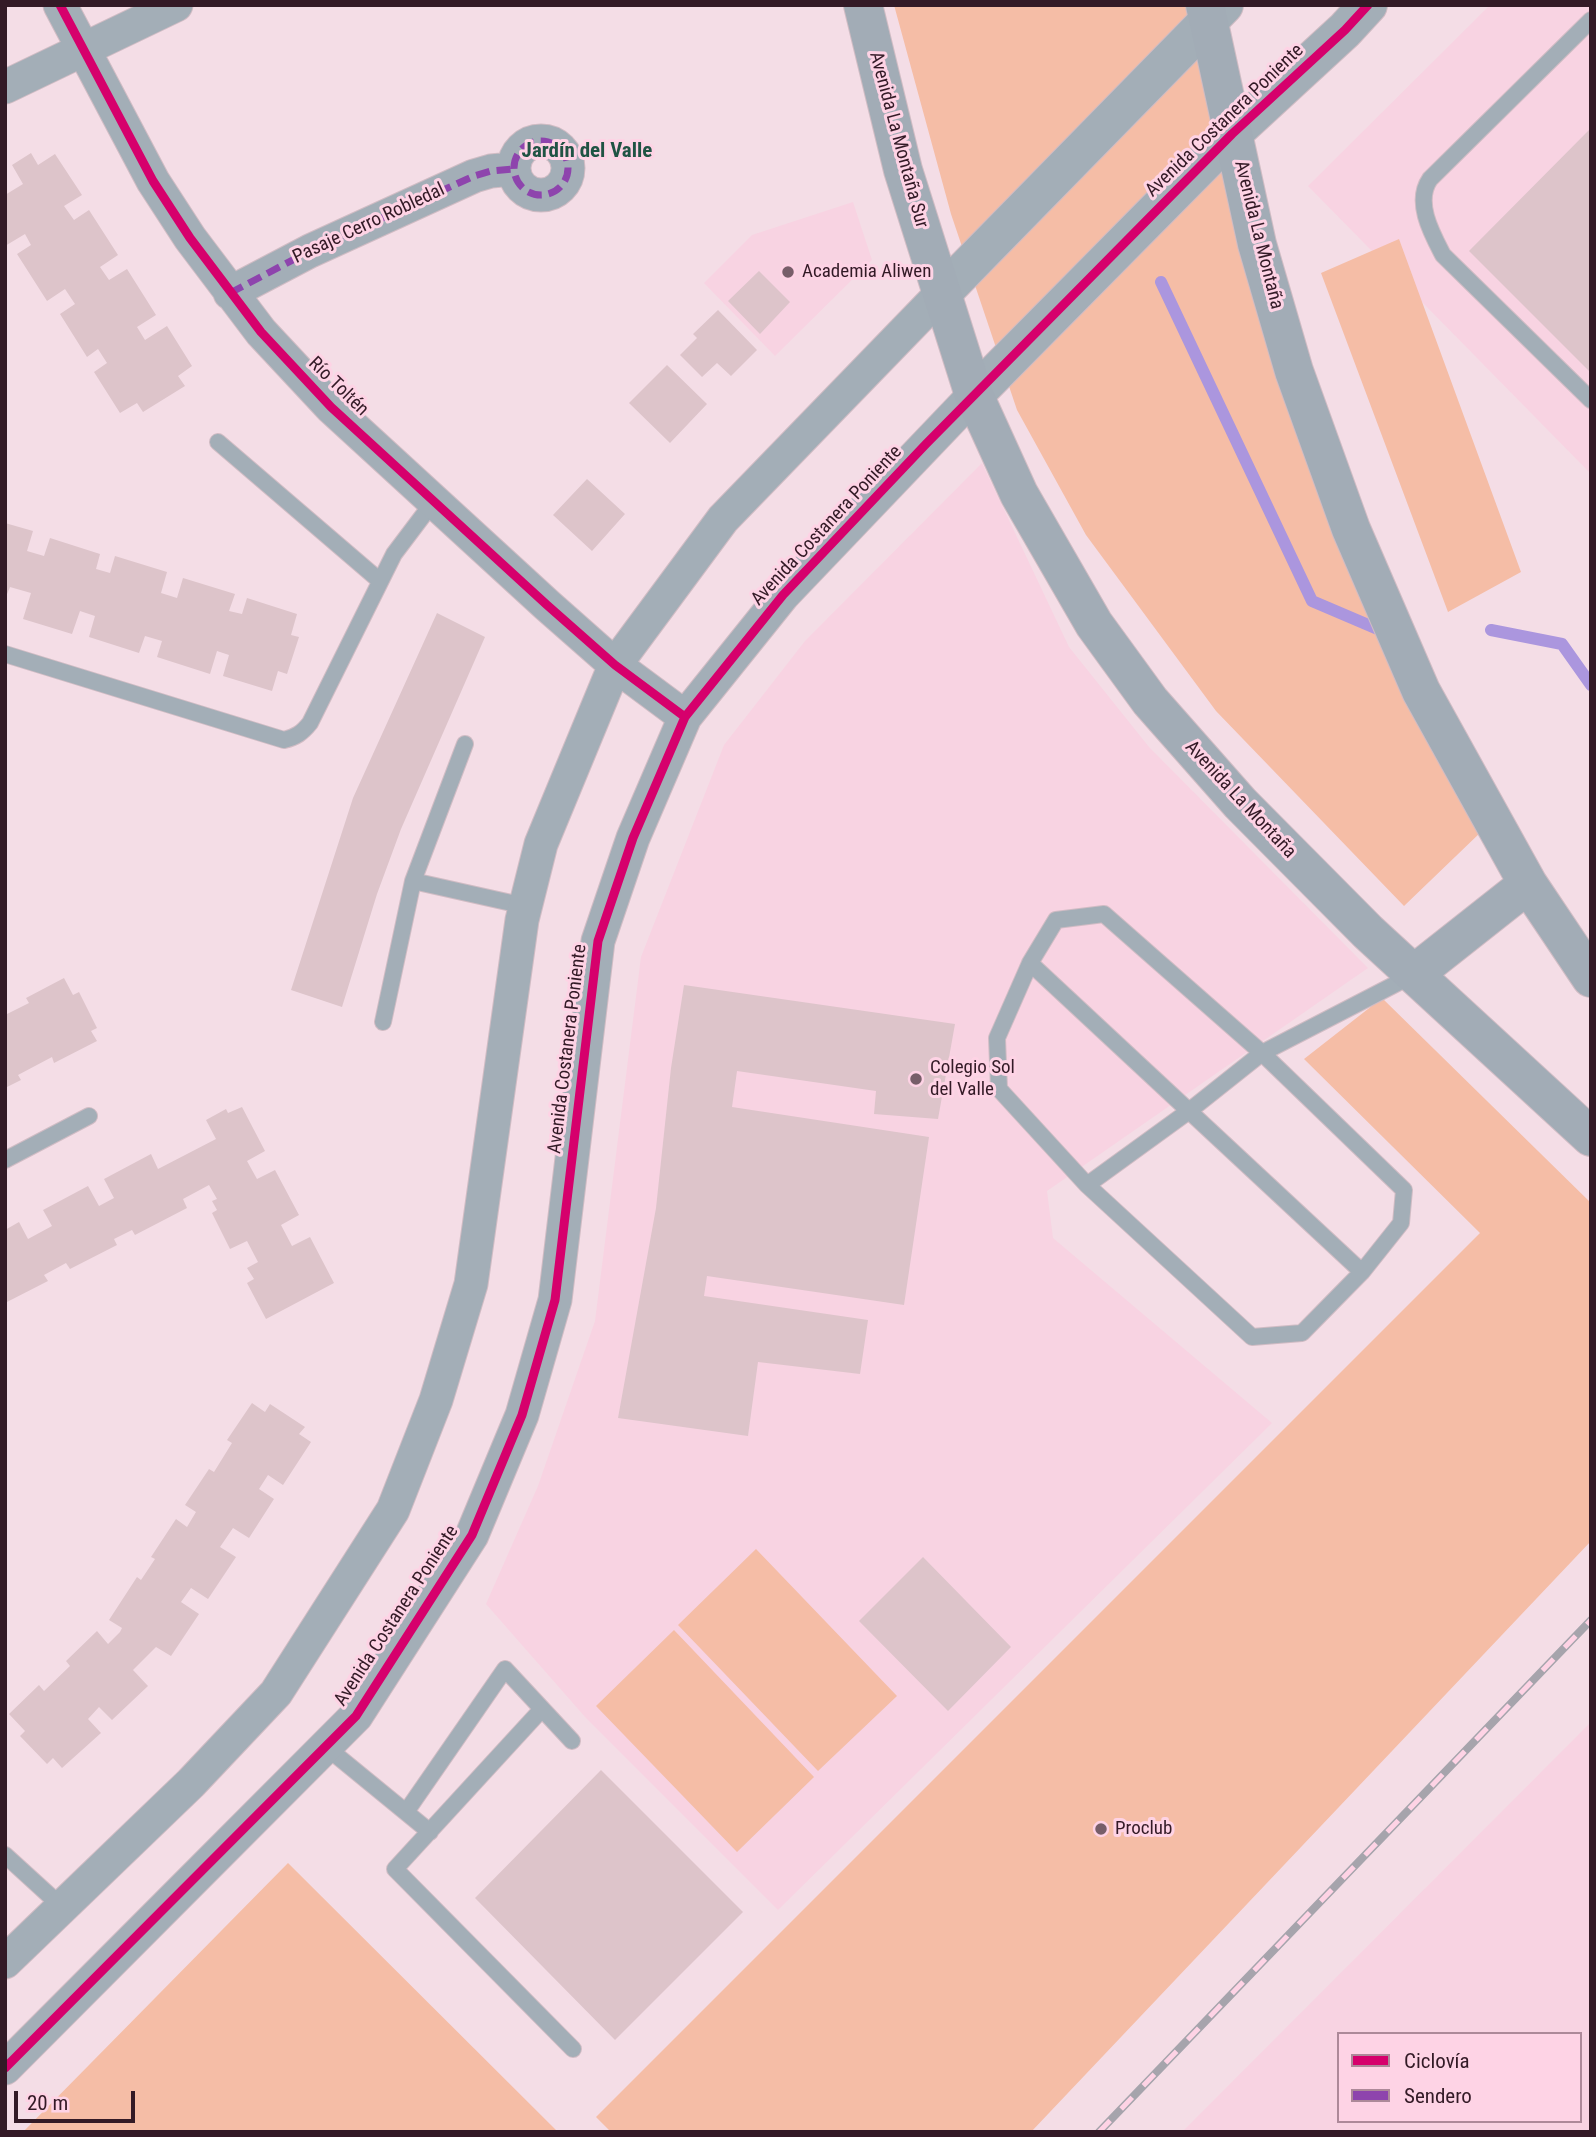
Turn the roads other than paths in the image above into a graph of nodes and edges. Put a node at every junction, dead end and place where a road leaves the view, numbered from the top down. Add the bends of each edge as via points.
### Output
1 (60, 5) edge
2 (176, 5) edge
3 (863, 5) edge
4 (1368, 5) edge
5 (1212, 11) edge
6 (1591, 20) edge
7 (84, 50) junction
8 (5, 87) edge
9 (1233, 134) junction
10 (513, 169) dead end
11 (230, 293) junction
12 (942, 293) junction
13 (974, 395) junction
14 (1591, 400) edge
15 (218, 442) dead end
16 (434, 501) junction
17 (380, 581) junction
18 (5, 654) edge
19 (615, 665) junction
20 (685, 717) junction
21 (465, 744) dead end
22 (413, 881) junction
23 (1528, 884) junction
24 (525, 906) junction
25 (1030, 964) junction
26 (1415, 974) junction
27 (1591, 978) edge
28 (383, 1022) dead end
29 (1262, 1054) junction
30 (1189, 1111) junction
31 (89, 1116) dead end
32 (1591, 1138) edge
33 (5, 1160) edge
34 (1087, 1185) junction
35 (1362, 1272) junction
36 (542, 1709) junction
37 (572, 1741) dead end
38 (325, 1746) junction
39 (406, 1812) junction
40 (430, 1832) junction
41 (5, 1855) edge
42 (61, 1906) junction
43 (5, 1962) edge
44 (573, 2049) dead end
45 (5, 2068) edge

1 - 7 street, Río Toltén
2 - 7 street
3 - 12 main road, Avenida La Montaña Sur via 903,170
4 - 9 street, Avenida Costanera Poniente
5 - 9 main road, Avenida La Montaña
5 - 12 street
6 - 14 lane via 1430,179 1424,196 1432,234 1443,255
7 - 8 street
7 - 11 street, Río Toltén via 153,181
9 - 13 street, Avenida Costanera Poniente
9 - 23 main road, Avenida La Montaña via 1257,244 1294,371 1351,529 1421,691
10 - 11 street, Pasaje Cerro Robledal via 474,176
11 - 16 street, Río Toltén via 294,369
12 - 13 main road, Avenida La Montaña Sur
12 - 19 street via 723,519
13 - 20 street, Avenida Costanera Poniente via 783,595
13 - 26 main road, Avenida La Montaña via 1052,553 1094,624 1150,701 1249,813
15 - 17 lane
16 - 17 lane via 394,554
16 - 19 street, Río Toltén
17 - 18 lane via 310,723 303,732 284,740
19 - 20 street, Río Toltén
19 - 24 street via 541,844
20 - 38 street, Avenida Costanera Poniente via 633,838 598,941 555,1300 522,1415 472,1535 356,1716
21 - 22 lane
22 - 24 lane
22 - 28 lane
23 - 26 main road
23 - 27 main road, Avenida La Montaña
24 - 42 street via 471,1284 436,1400 393,1510 276,1693 191,1783
25 - 29 lane via 1056,920 1104,914
25 - 30 lane
25 - 34 lane via 998,1038 999,1089
26 - 29 lane
26 - 32 main road, Avenida La Montaña
29 - 30 lane
29 - 35 lane via 1404,1190 1401,1223
30 - 34 lane
30 - 35 lane
31 - 33 lane
34 - 35 lane via 1252,1337 1302,1333
36 - 37 lane
36 - 39 lane via 505,1669
36 - 40 lane
38 - 39 lane
38 - 45 street, Avenida Costanera Poniente
39 - 40 lane
40 - 44 lane via 395,1869
41 - 42 lane
42 - 43 street

